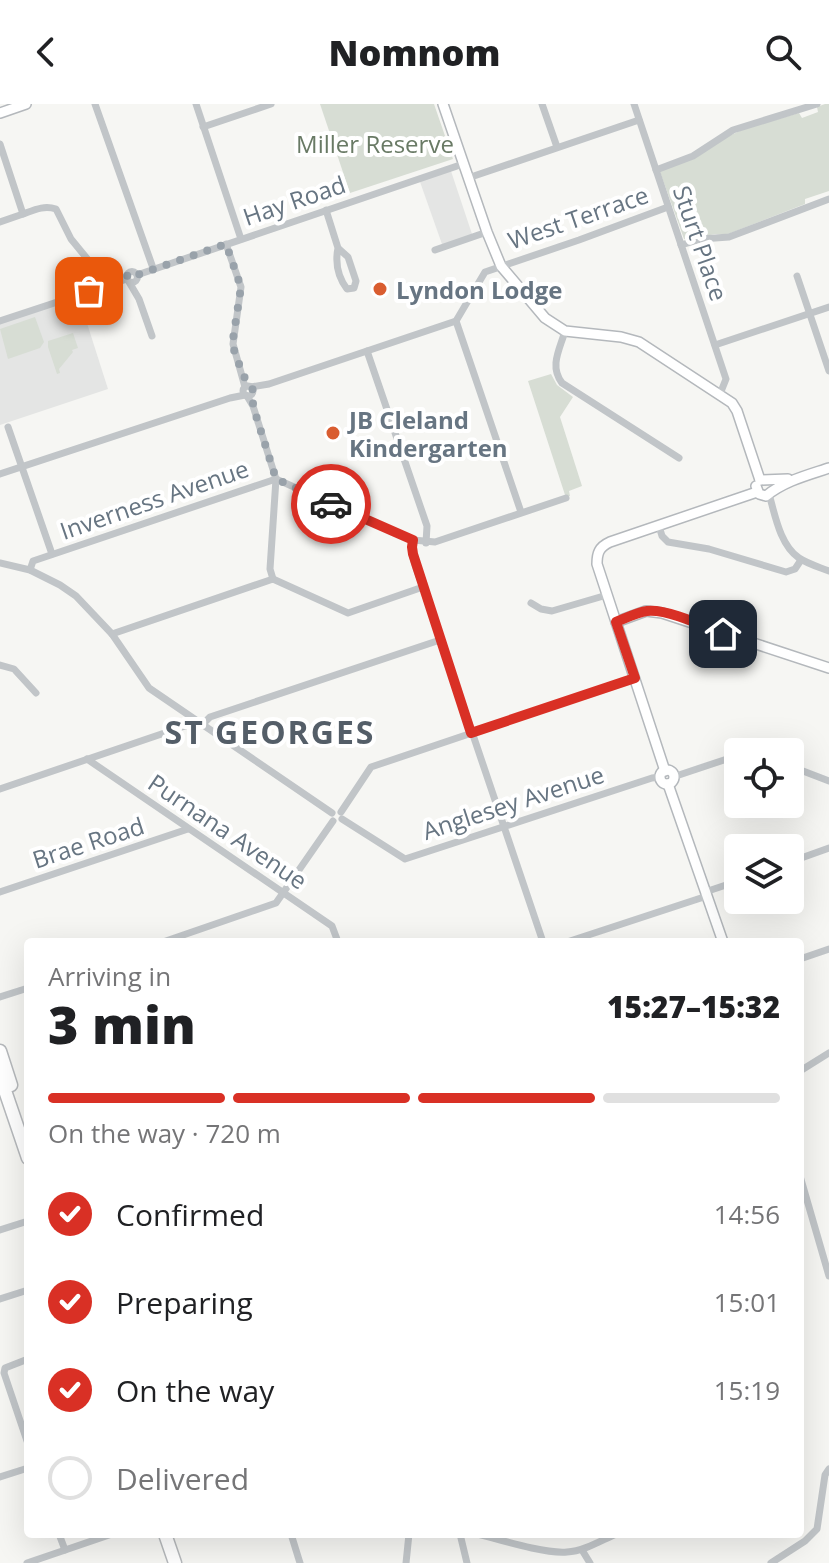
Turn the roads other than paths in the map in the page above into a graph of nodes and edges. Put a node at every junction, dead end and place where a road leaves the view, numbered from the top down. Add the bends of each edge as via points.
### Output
1 (26, 104) edge
2 (95, 104) edge
3 (196, 104) edge
4 (271, 104) edge
5 (443, 104) edge
6 (542, 104) edge
7 (634, 104) edge
8 (817, 104) edge
9 (0, 113) edge
10 (639, 120) junction
11 (203, 127) junction
12 (0, 144) edge
13 (557, 147) junction
14 (463, 164) junction
15 (656, 170) junction
16 (468, 178) junction
17 (829, 199) edge
18 (668, 207) junction
19 (326, 210) junction
20 (23, 214) junction
21 (0, 222) edge
22 (487, 232) junction
23 (241, 239) junction
24 (226, 244) junction
25 (681, 245) junction
26 (338, 248) junction
27 (435, 250) dead end
28 (501, 266) junction
29 (153, 268) junction
30 (797, 276) dead end
31 (133, 279) junction
32 (106, 286) junction
33 (829, 307) edge
34 (809, 313) junction
35 (0, 321) edge
36 (456, 321) junction
37 (565, 331) junction
38 (152, 336) dead end
39 (715, 345) junction
40 (367, 351) junction
41 (829, 371) edge
42 (248, 391) junction
43 (720, 394) junction
44 (8, 427) dead end
45 (679, 458) dead end
46 (21, 467) junction
47 (829, 468) edge
48 (0, 474) edge
49 (276, 479) junction
50 (768, 487) junction
51 (566, 498) dead end
52 (521, 512) junction
53 (659, 526) junction
54 (413, 540) junction
55 (426, 543) junction
56 (52, 554) junction
57 (801, 560) junction
58 (0, 563) edge
59 (30, 570) junction
60 (829, 571) edge
61 (273, 579) junction
62 (423, 587) junction
63 (607, 595) junction
64 (531, 603) dead end
65 (616, 622) junction
66 (112, 634) junction
67 (440, 640) junction
68 (0, 665) edge
69 (829, 668) edge
70 (635, 678) junction
71 (36, 693) dead end
72 (193, 719) junction
73 (202, 725) junction
74 (471, 733) junction
75 (87, 759) junction
76 (724, 760) edge
77 (804, 771) edge
78 (667, 777) junction
79 (829, 781) edge
80 (0, 789) edge
81 (337, 816) junction
82 (504, 827) junction
83 (188, 829) junction
84 (829, 848) edge
85 (804, 857) edge
86 (724, 887) edge
87 (0, 892) edge
88 (284, 894) junction
89 (706, 894) junction
90 (175, 938) edge
91 (336, 938) edge
92 (542, 938) edge
93 (579, 938) edge
94 (722, 938) edge
95 (829, 949) edge
96 (804, 958) edge
97 (24, 989) edge
98 (0, 997) edge
99 (0, 1051) edge
100 (829, 1053) edge
101 (804, 1069) edge
102 (0, 1076) edge
103 (24, 1129) edge
104 (804, 1192) edge
105 (24, 1222) edge
106 (0, 1230) edge
107 (829, 1276) edge
108 (24, 1291) edge
109 (0, 1299) edge
110 (24, 1361) edge
111 (10, 1391) junction
112 (0, 1394) edge
113 (24, 1432) edge
114 (24, 1469) edge
115 (829, 1469) edge
116 (0, 1477) edge
117 (60, 1538) edge
118 (100, 1538) edge
119 (158, 1538) edge
120 (166, 1538) edge
121 (292, 1538) edge
122 (409, 1538) edge
123 (461, 1538) edge
124 (494, 1538) edge
125 (608, 1538) edge
126 (65, 1550) junction
127 (582, 1550) junction
128 (27, 1563) edge
129 (167, 1563) edge
130 (175, 1563) edge
131 (300, 1563) edge
132 (406, 1563) edge
133 (467, 1563) edge
134 (590, 1563) edge
135 (771, 1563) edge

1 - 9 street
2 - 29 street
3 - 11 street
4 - 11 street
5 - 14 street
6 - 13 street
7 - 10 street, Sturt Place
8 - 15 street via 733,130 693,156
10 - 13 street
10 - 15 street, Sturt Place
11 - 23 street
12 - 20 street
13 - 16 street
14 - 16 street
14 - 19 street, Hay Road
15 - 18 street, Sturt Place
16 - 22 street
17 - 25 street via 729,237
18 - 25 street, Sturt Place
18 - 28 street, West Terrace
19 - 23 street, Hay Road
19 - 26 street
20 - 21 street
20 - 32 street via 56,209
22 - 27 street
22 - 28 street
23 - 24 street, Hay Road
24 - 29 street, Hay Road
24 - 42 street via 241,287 233,339
25 - 39 street, Sturt Place
26 - 26 street via 348,257 354,288 343,286 335,262
28 - 36 street via 485,272
28 - 37 street via 545,318
29 - 31 street, Hay Road
30 - 34 street
31 - 32 street, Hay Road
31 - 38 street
32 - 35 street, Hay Road
33 - 34 street
34 - 39 street
34 - 41 street
36 - 40 street
36 - 52 street
37 - 43 street via 639,342
37 - 45 street via 554,368 562,383
39 - 43 street, Sturt Place via 726,379
40 - 42 street
40 - 55 street via 427,526
42 - 46 street
42 - 49 street
43 - 50 street via 737,411
44 - 46 street
46 - 48 street
46 - 56 street
47 - 50 street
49 - 54 street, Inverness Avenue
49 - 56 street, Inverness Avenue
49 - 61 street
50 - 53 street via 761,495 757,492
50 - 57 street via 781,535
51 - 52 street, Inverness Avenue
52 - 55 street, Inverness Avenue
53 - 57 street via 668,542 786,572
53 - 63 street via 610,542 597,553
54 - 55 street, Inverness Avenue
54 - 62 street
56 - 59 street, Inverness Avenue via 33,561
57 - 60 street
58 - 59 street, Anglesey Avenue
59 - 66 street, Anglesey Avenue via 76,596
61 - 62 street via 348,613
61 - 66 street
62 - 67 street
63 - 64 street via 560,610
63 - 65 street
65 - 69 street via 646,611 662,613
65 - 70 street
66 - 72 street, Anglesey Avenue via 149,688
67 - 73 street via 210,717
67 - 74 street
68 - 71 street via 14,669
70 - 74 street
70 - 78 street
72 - 73 street, Anglesey Avenue
72 - 75 street
73 - 81 street, Anglesey Avenue
74 - 81 street via 371,767
74 - 82 street
75 - 80 street
75 - 83 street, Purnana Avenue
76 - 78 street, Anglesey Avenue
77 - 79 street
78 - 82 street, Anglesey Avenue
78 - 89 street
81 - 82 street, Anglesey Avenue via 405,859
81 - 88 street
82 - 92 street
83 - 87 street, Brae Road
83 - 88 street, Purnana Avenue
84 - 85 street
86 - 89 street
88 - 90 street via 276,903
88 - 91 street, Purnana Avenue via 332,926
89 - 93 street
89 - 94 street
95 - 96 street
97 - 98 street
99 - 103 highway
100 - 101 street
102 - 103 highway
104 - 107 street
105 - 106 street
108 - 109 street
110 - 111 street via 5,1368
111 - 112 street
111 - 113 street
114 - 116 street
115 - 135 street via 817,1529
117 - 126 street
118 - 126 street
119 - 129 highway
120 - 130 highway
121 - 131 street
122 - 132 street
123 - 133 street
124 - 127 street via 565,1553
125 - 127 street
126 - 128 street
127 - 134 street

